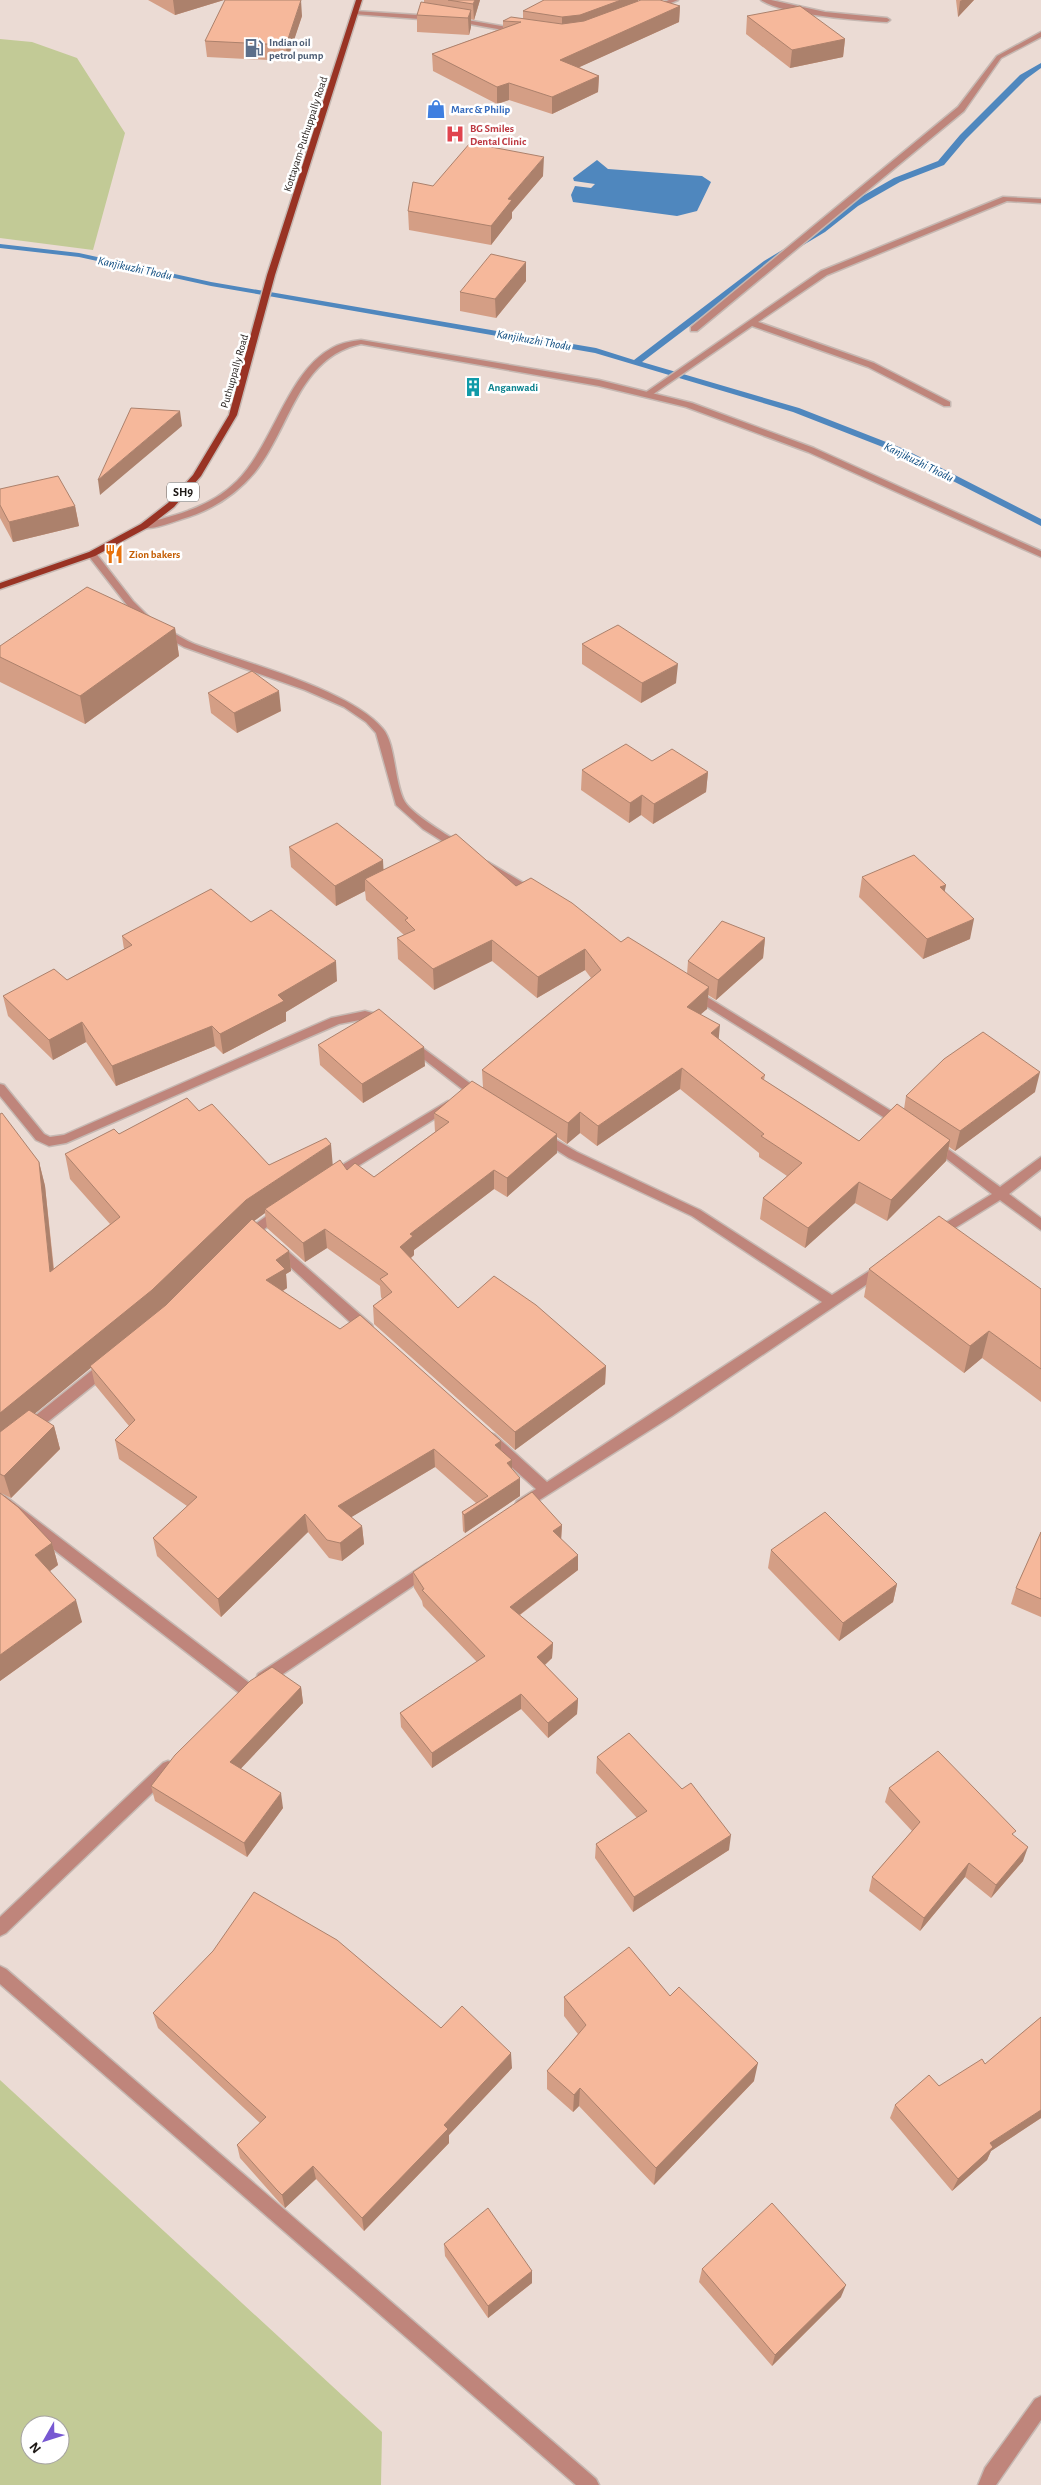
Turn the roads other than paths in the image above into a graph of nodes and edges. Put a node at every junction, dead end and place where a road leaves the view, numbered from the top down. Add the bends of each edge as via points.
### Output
1 (358, 0) edge
2 (675, 0) edge
3 (764, 0) edge
4 (649, 10) edge
5 (355, 14) junction
6 (887, 20) dead end
7 (528, 33) edge
8 (1041, 34) edge
9 (1041, 201) edge
10 (265, 304) joint
11 (752, 322) junction
12 (694, 329) dead end
13 (646, 395) junction
14 (947, 404) dead end
15 (144, 526) junction
16 (92, 554) junction
17 (1041, 554) edge
18 (0, 586) edge
19 (544, 901) edge
20 (682, 986) edge
21 (0, 1088) edge
22 (472, 1091) junction
23 (487, 1101) edge
24 (911, 1128) edge
25 (534, 1131) edge
26 (928, 1139) edge
27 (1041, 1162) edge
28 (320, 1185) edge
29 (999, 1195) junction
30 (288, 1206) edge
31 (1041, 1225) edge
32 (255, 1228) junction
33 (927, 1239) edge
34 (241, 1242) edge
35 (896, 1259) edge
36 (830, 1301) junction
37 (379, 1339) edge
38 (120, 1356) edge
39 (480, 1430) edge
40 (22, 1434) edge
41 (546, 1489) junction
42 (0, 1500) edge
43 (513, 1511) edge
44 (438, 1561) edge
45 (248, 1690) junction
46 (234, 1703) edge
47 (180, 1756) edge
48 (0, 1928) edge
49 (0, 1974) edge
50 (1041, 2404) edge
51 (590, 2485) edge
52 (987, 2485) edge

1 - 5 main road, Kottayam-Puthuppally Road / SH9
2 - 4 street
3 - 6 street via 840,16
5 - 7 street via 415,16
5 - 10 main road, Kottayam-Puthuppally Road / SH9
8 - 12 street via 999,57 961,109
9 - 11 street via 1006,199 824,273
10 - 15 main road, Puthuppally Road / SH9 via 233,415 197,476 171,505
11 - 13 street
11 - 14 street via 871,365
13 - 15 street via 544,373 361,342 346,345 321,358 308,374 261,458 240,483 207,508 178,519
13 - 17 street via 689,405 811,450
15 - 16 main road, Puthuppally Road / SH9
16 - 18 main road, Puthuppally Road / SH9
16 - 19 street via 136,610 174,639 309,688 348,705 370,720 381,732 400,803 428,827
20 - 24 street
21 - 22 street via 40,1136 49,1142 66,1140 357,1014 384,1020
22 - 23 street
22 - 28 street
25 - 36 street via 573,1155 696,1213
26 - 29 street
27 - 29 street
29 - 31 street
29 - 33 street
30 - 32 street
32 - 34 street
32 - 37 street
35 - 36 street
36 - 41 street via 667,1412
38 - 40 street
39 - 41 street
41 - 43 street
42 - 45 street
44 - 45 street
45 - 46 street
47 - 48 street
49 - 51 street
50 - 52 street via 991,2474

